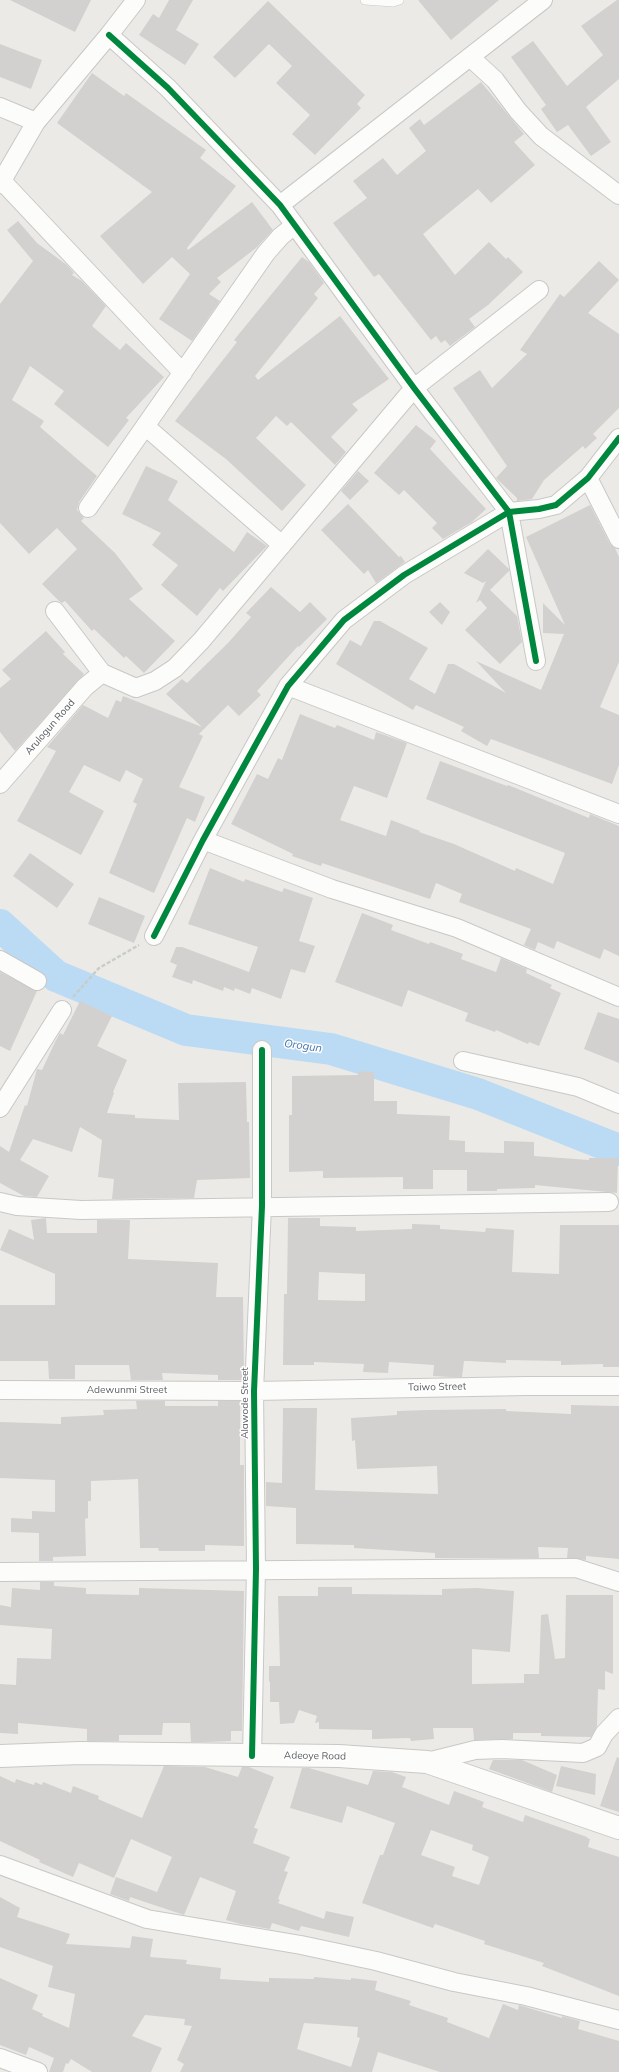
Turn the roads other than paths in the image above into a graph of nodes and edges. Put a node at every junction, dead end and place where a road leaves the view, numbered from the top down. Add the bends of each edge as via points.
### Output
1 (136, 0) edge
2 (365, 0) edge
3 (399, 0) edge
4 (543, 0) edge
5 (109, 35) junction
6 (471, 58) junction
7 (0, 106) edge
8 (36, 122) junction
9 (1, 183) edge
10 (619, 195) edge
11 (280, 205) junction
12 (295, 225) junction
13 (539, 290) dead end
14 (183, 373) junction
15 (414, 388) junction
16 (145, 426) junction
17 (619, 438) edge
18 (588, 478) junction
19 (88, 508) dead end
20 (509, 512) junction
21 (619, 539) edge
22 (282, 545) junction
23 (55, 611) dead end
24 (536, 661) dead end
25 (102, 673) junction
26 (288, 686) junction
27 (0, 784) edge
28 (619, 814) edge
29 (203, 840) junction
30 (154, 936) road end
31 (0, 960) edge
32 (37, 981) dead end
33 (619, 997) edge
34 (62, 1010) dead end
35 (262, 1050) dead end
36 (463, 1061) dead end
37 (619, 1104) edge
38 (0, 1108) edge
39 (0, 1202) edge
40 (609, 1202) dead end
41 (262, 1206) junction
42 (619, 1386) edge
43 (0, 1390) edge
44 (254, 1391) junction
45 (256, 1570) junction
46 (0, 1572) edge
47 (619, 1582) edge
48 (619, 1718) edge
49 (0, 1756) edge
50 (252, 1756) junction
51 (427, 1762) junction
52 (619, 1828) edge
53 (0, 1865) edge
54 (619, 2020) edge
55 (0, 2058) edge
56 (38, 2072) edge

1 - 5 street
2 - 3 lane
4 - 6 street
5 - 8 street
5 - 11 street via 168,88
6 - 10 street via 495,80 541,136
6 - 11 street
7 - 8 street
8 - 9 street
9 - 14 street
11 - 12 street
12 - 14 street via 266,253
12 - 15 street
13 - 15 street
14 - 16 street
15 - 20 street
15 - 22 street
16 - 19 street
16 - 22 street
17 - 18 street
18 - 20 street via 556,505
18 - 21 street
20 - 24 street
20 - 26 street via 404,576 344,620
22 - 25 street via 175,668 155,681 136,688
23 - 25 street
25 - 27 street, Arulogun Road via 84,687
26 - 28 street
26 - 29 street
29 - 30 street
29 - 33 street via 332,889 457,928
31 - 32 street
34 - 38 street
35 - 41 street, Alawode Street
36 - 37 street via 578,1087
39 - 41 street via 17,1206 81,1210
40 - 41 street
41 - 44 street, Alawode Street
42 - 44 street, Taiwo Street
43 - 44 street, Adewunmi Street
44 - 45 street, Alawode Street
45 - 46 street
45 - 47 street via 576,1568
45 - 50 street, Alawode Street
48 - 51 street via 604,1734 597,1747 583,1753 502,1748 474,1750
49 - 50 street, Adeoye Road via 80,1753
50 - 51 street, Adeoye Road via 354,1757
51 - 52 street, Adeoye Road
53 - 54 street via 147,1919 301,1945 376,1961 454,1982 526,1996
55 - 56 street

